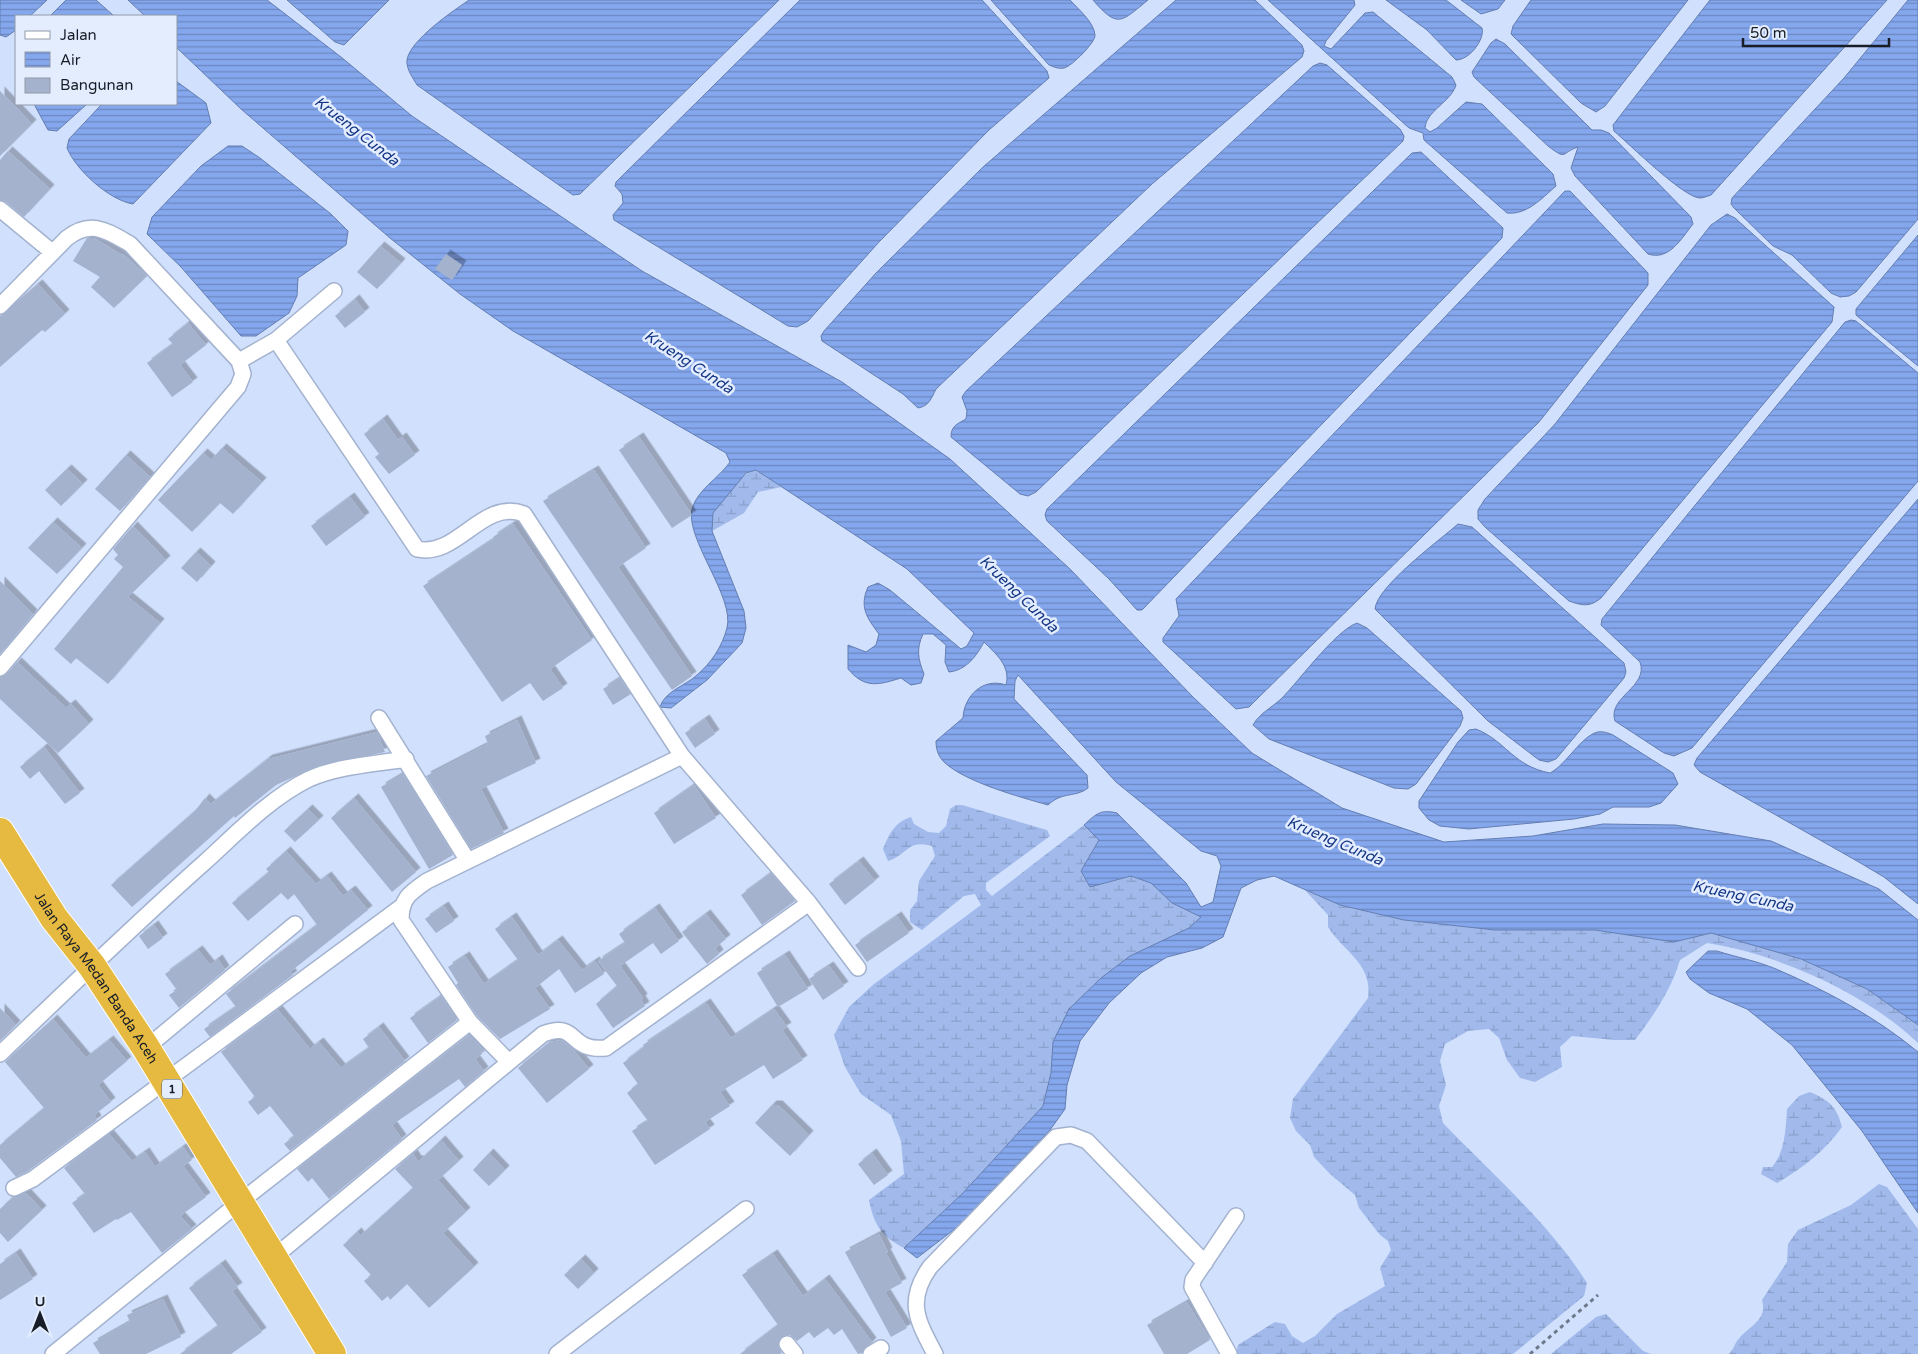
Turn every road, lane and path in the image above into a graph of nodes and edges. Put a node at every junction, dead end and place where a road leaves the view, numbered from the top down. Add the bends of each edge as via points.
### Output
1 (0, 209) edge
2 (52, 252) junction
3 (334, 291) dead end
4 (0, 306) edge
5 (276, 340) junction
6 (239, 361) junction
7 (0, 668) edge
8 (379, 718) dead end
9 (682, 756) junction
10 (406, 759) junction
11 (3, 843) edge
12 (468, 861) junction
13 (809, 903) junction
14 (401, 907) junction
15 (295, 924) dead end
16 (92, 966) junction
17 (858, 968) dead end
18 (470, 1022) junction
19 (146, 1048) junction
20 (0, 1054) edge
21 (509, 1062) junction
22 (166, 1080) junction
23 (14, 1188) dead end
24 (240, 1202) junction
25 (746, 1209) dead end
26 (1236, 1216) dead end
27 (273, 1258) junction
28 (1205, 1263) junction
29 (1598, 1295) dead end
30 (53, 1354) edge
31 (332, 1354) edge
32 (557, 1354) edge
33 (935, 1354) edge
34 (1229, 1354) edge
35 (1530, 1354) edge

1 - 2 street
2 - 4 street
2 - 6 street via 78,229 91,227 108,231 130,244
3 - 5 street
5 - 6 street
5 - 9 street via 417,549 428,552 441,547 499,511 512,509 524,514
6 - 7 street via 243,374 238,387
8 - 10 street
9 - 12 street
9 - 13 street
10 - 12 street
10 - 16 street via 310,779 285,795 258,814
11 - 16 highway, Jalan Raya Medan Banda Aceh / 1 via 54,918
12 - 14 street via 426,881 410,893
13 - 17 street
13 - 21 street via 606,1048 592,1049 580,1045 568,1031 557,1028 543,1034
14 - 18 street via 401,920
14 - 22 street
15 - 19 street
16 - 19 highway, Jalan Raya Medan Banda Aceh / 1
16 - 20 street
18 - 21 street
18 - 24 street
19 - 22 highway, Jalan Raya Medan Banda Aceh / 1
21 - 27 street
22 - 23 street via 32,1179
22 - 24 highway, Jalan Raya Medan Banda Aceh / 1
24 - 27 highway, Jalan Raya Medan Banda Aceh / 1
24 - 30 street
25 - 32 street
26 - 28 street
27 - 31 highway, Jalan Raya Medan Banda Aceh / 1
28 - 33 street via 1087,1141 1071,1135 1056,1137 922,1278 915,1296 915,1308
28 - 34 street via 1192,1287
29 - 35 path

